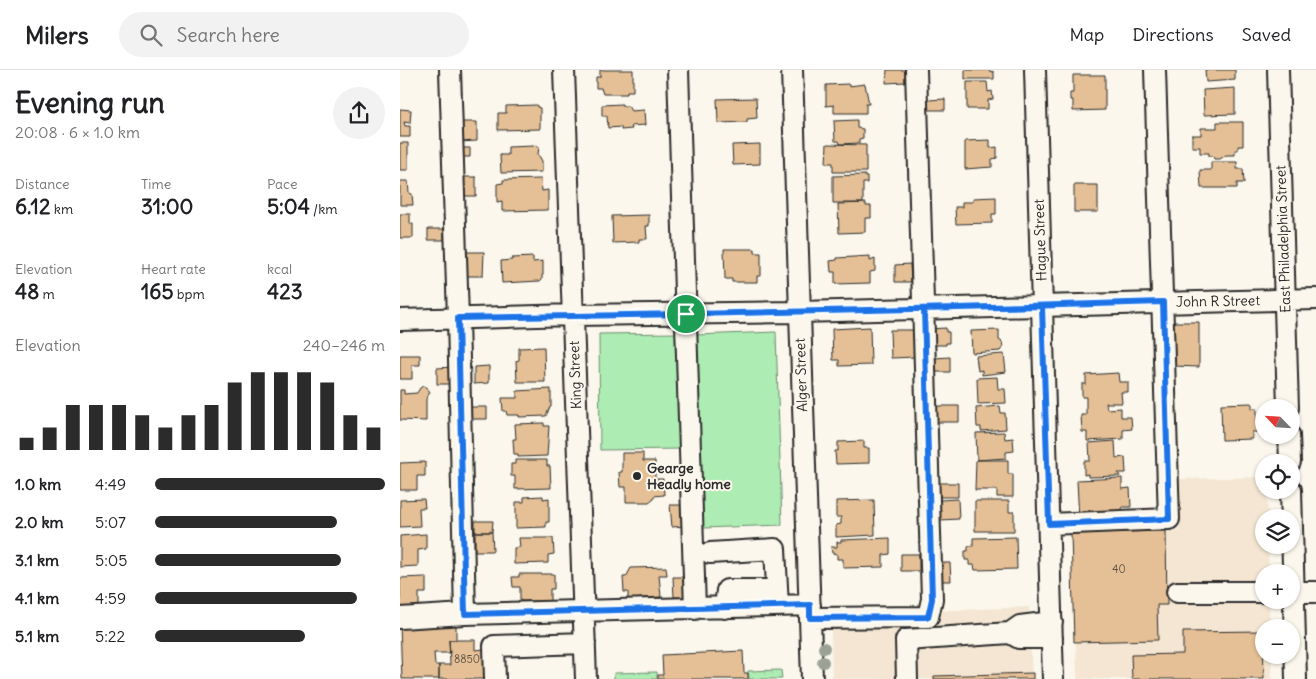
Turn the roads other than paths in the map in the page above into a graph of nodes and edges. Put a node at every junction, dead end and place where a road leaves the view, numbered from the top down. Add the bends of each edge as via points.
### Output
1 (450, 70) edge
2 (564, 70) edge
3 (678, 70) edge
4 (792, 70) edge
5 (916, 70) edge
6 (1035, 70) edge
7 (1155, 70) edge
8 (1278, 70) edge
9 (1285, 299) junction
10 (1316, 299) edge
11 (1163, 302) junction
12 (1042, 306) junction
13 (924, 309) junction
14 (799, 312) junction
15 (686, 314) junction
16 (573, 315) junction
17 (458, 318) junction
18 (400, 320) edge
19 (1288, 399) edge
20 (1291, 499) edge
21 (1049, 524) junction
22 (710, 554) dead end
23 (1292, 564) edge
24 (1177, 592) dead end
25 (1255, 592) edge
26 (1300, 592) edge
27 (1316, 592) edge
28 (778, 598) junction
29 (695, 609) junction
30 (1293, 609) edge
31 (584, 611) junction
32 (810, 612) junction
33 (465, 614) junction
34 (400, 618) edge
35 (1052, 630) junction
36 (585, 643) junction
37 (495, 679) edge
38 (586, 679) edge
39 (812, 679) edge
40 (907, 679) edge
41 (1053, 679) edge
42 (1296, 679) edge

1 - 17 street
2 - 16 street, King Street
3 - 15 street
4 - 14 street, Alger Street
5 - 13 street
6 - 12 street, Hague Street
7 - 11 street
8 - 9 street, East Philadelphia Street
9 - 10 street, John R Street
9 - 11 street, John R Street
9 - 19 street, East Philadelphia Street
11 - 12 street, John R Street
11 - 21 street via 1169,519
12 - 13 street, John R Street
12 - 21 street, Hague Street
13 - 14 street, John R Street
13 - 32 street via 932,599 928,617
14 - 15 street, John R Street
14 - 32 street, Alger Street
15 - 16 street, John R Street
15 - 29 street
16 - 17 street, John R Street
16 - 31 street, King Street
17 - 18 street, John R Street
17 - 33 street
20 - 23 street
21 - 35 street, Hague Street
22 - 28 street via 775,549
24 - 25 street
26 - 27 street
28 - 29 street via 725,608
28 - 32 street
29 - 31 street
30 - 42 street
31 - 33 street
31 - 36 street, King Street
32 - 39 street, Alger Street
33 - 34 street
35 - 40 street via 1019,638 1010,633 906,640
35 - 41 street, Hague Street
36 - 37 street via 494,646
36 - 38 street, King Street

